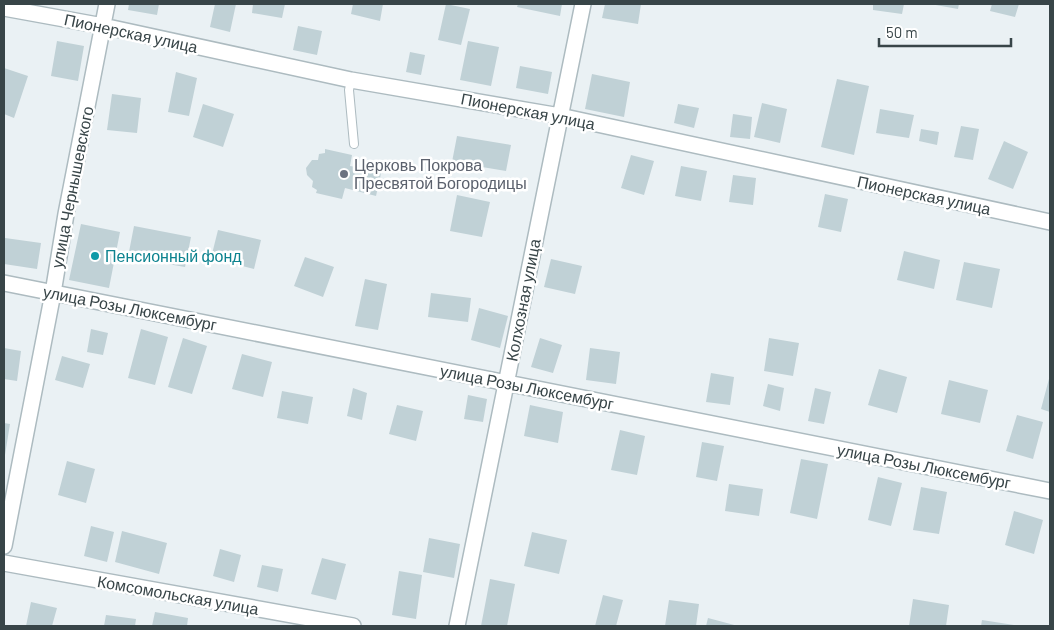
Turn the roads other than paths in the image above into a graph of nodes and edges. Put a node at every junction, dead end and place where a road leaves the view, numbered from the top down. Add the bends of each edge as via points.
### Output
1 (107, 4) edge
2 (583, 4) edge
3 (4, 8) edge
4 (103, 26) junction
5 (351, 80) junction
6 (560, 116) junction
7 (354, 144) dead end
8 (1050, 222) edge
9 (4, 283) edge
10 (53, 293) junction
11 (506, 383) junction
12 (1050, 491) edge
13 (4, 546) edge
14 (4, 563) edge
15 (353, 626) edge
16 (456, 626) edge

1 - 4 street, улица Чернышевского
2 - 6 street, Колхозная улица
3 - 4 street, Пионерская улица
4 - 5 street, Пионерская улица
4 - 10 street, улица Чернышевского
5 - 6 street, Пионерская улица
5 - 7 lane
6 - 8 street, Пионерская улица
6 - 11 street, Колхозная улица
9 - 10 street, улица Розы Люксембург
10 - 11 street, улица Розы Люксембург
10 - 13 street, улица Чернышевского
11 - 12 street, улица Розы Люксембург
11 - 16 street, Колхозная улица
14 - 15 street, Комсомольская улица

